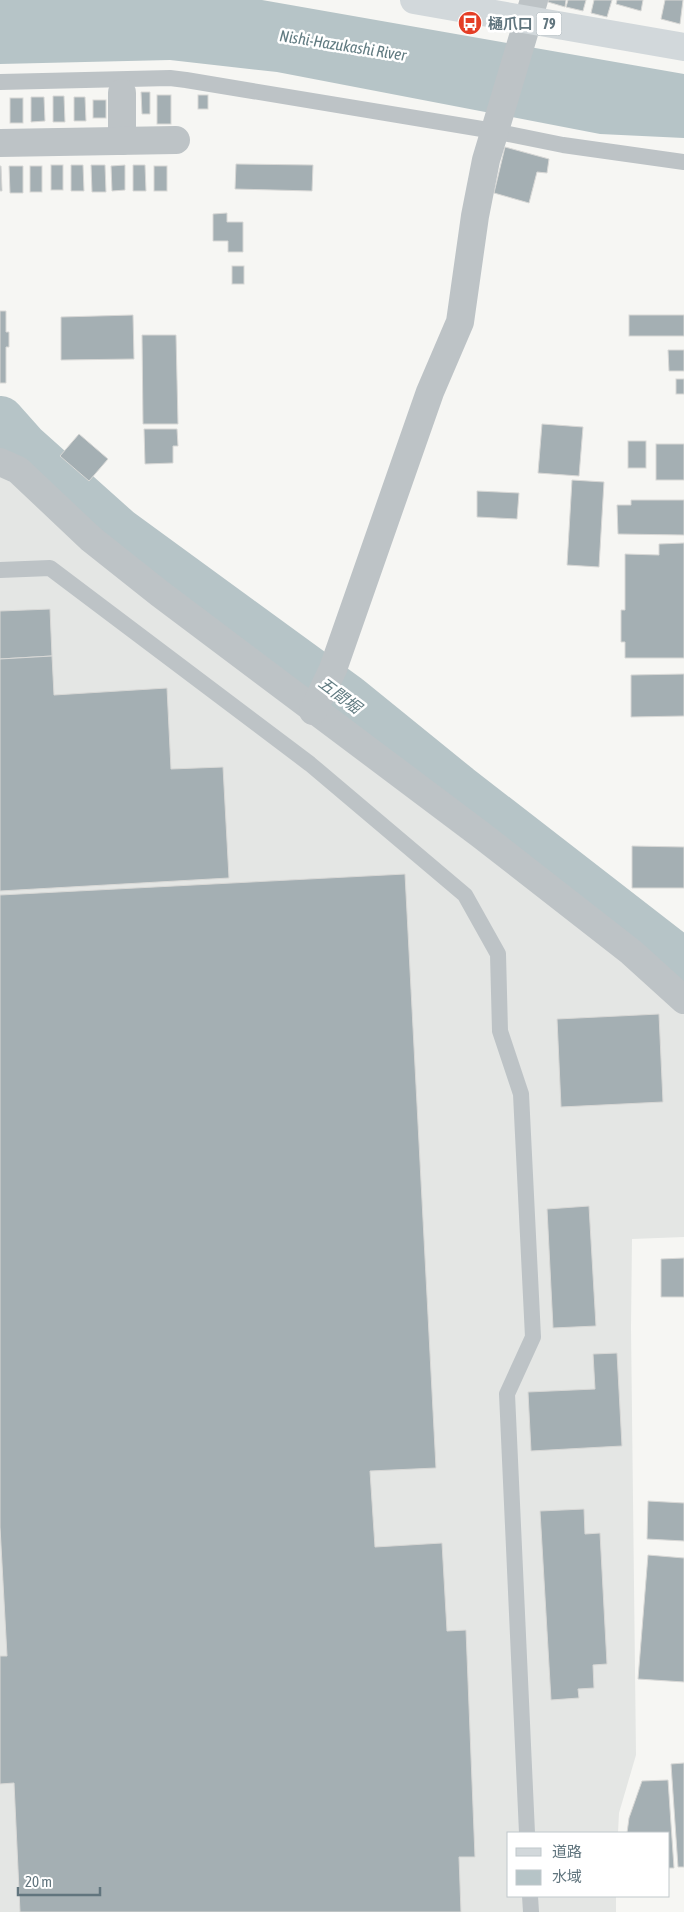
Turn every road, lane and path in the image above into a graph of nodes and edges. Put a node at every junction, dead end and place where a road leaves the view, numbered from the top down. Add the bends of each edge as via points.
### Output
1 (414, 0) edge
2 (529, 17) edge
3 (684, 47) edge
4 (0, 82) edge
5 (122, 93) dead end
6 (494, 131) junction
7 (176, 140) dead end
8 (122, 141) junction
9 (0, 143) edge
10 (684, 162) edge
11 (0, 462) edge
12 (0, 570) edge
13 (317, 702) junction
14 (684, 1000) edge
15 (527, 1832) edge
16 (530, 1897) edge
17 (531, 1912) edge

1 - 2 main road, 79
2 - 3 main road, 79
2 - 6 street
4 - 6 lane via 170,78
5 - 8 street
6 - 10 lane via 563,145
6 - 13 street via 475,216 460,322 430,392 333,669
7 - 8 street
8 - 9 street
11 - 13 street via 18,470 91,540
12 - 15 lane via 50,568 310,764 465,895 498,954 500,1031 521,1094 533,1337 507,1394
13 - 14 street via 631,952
16 - 17 lane

